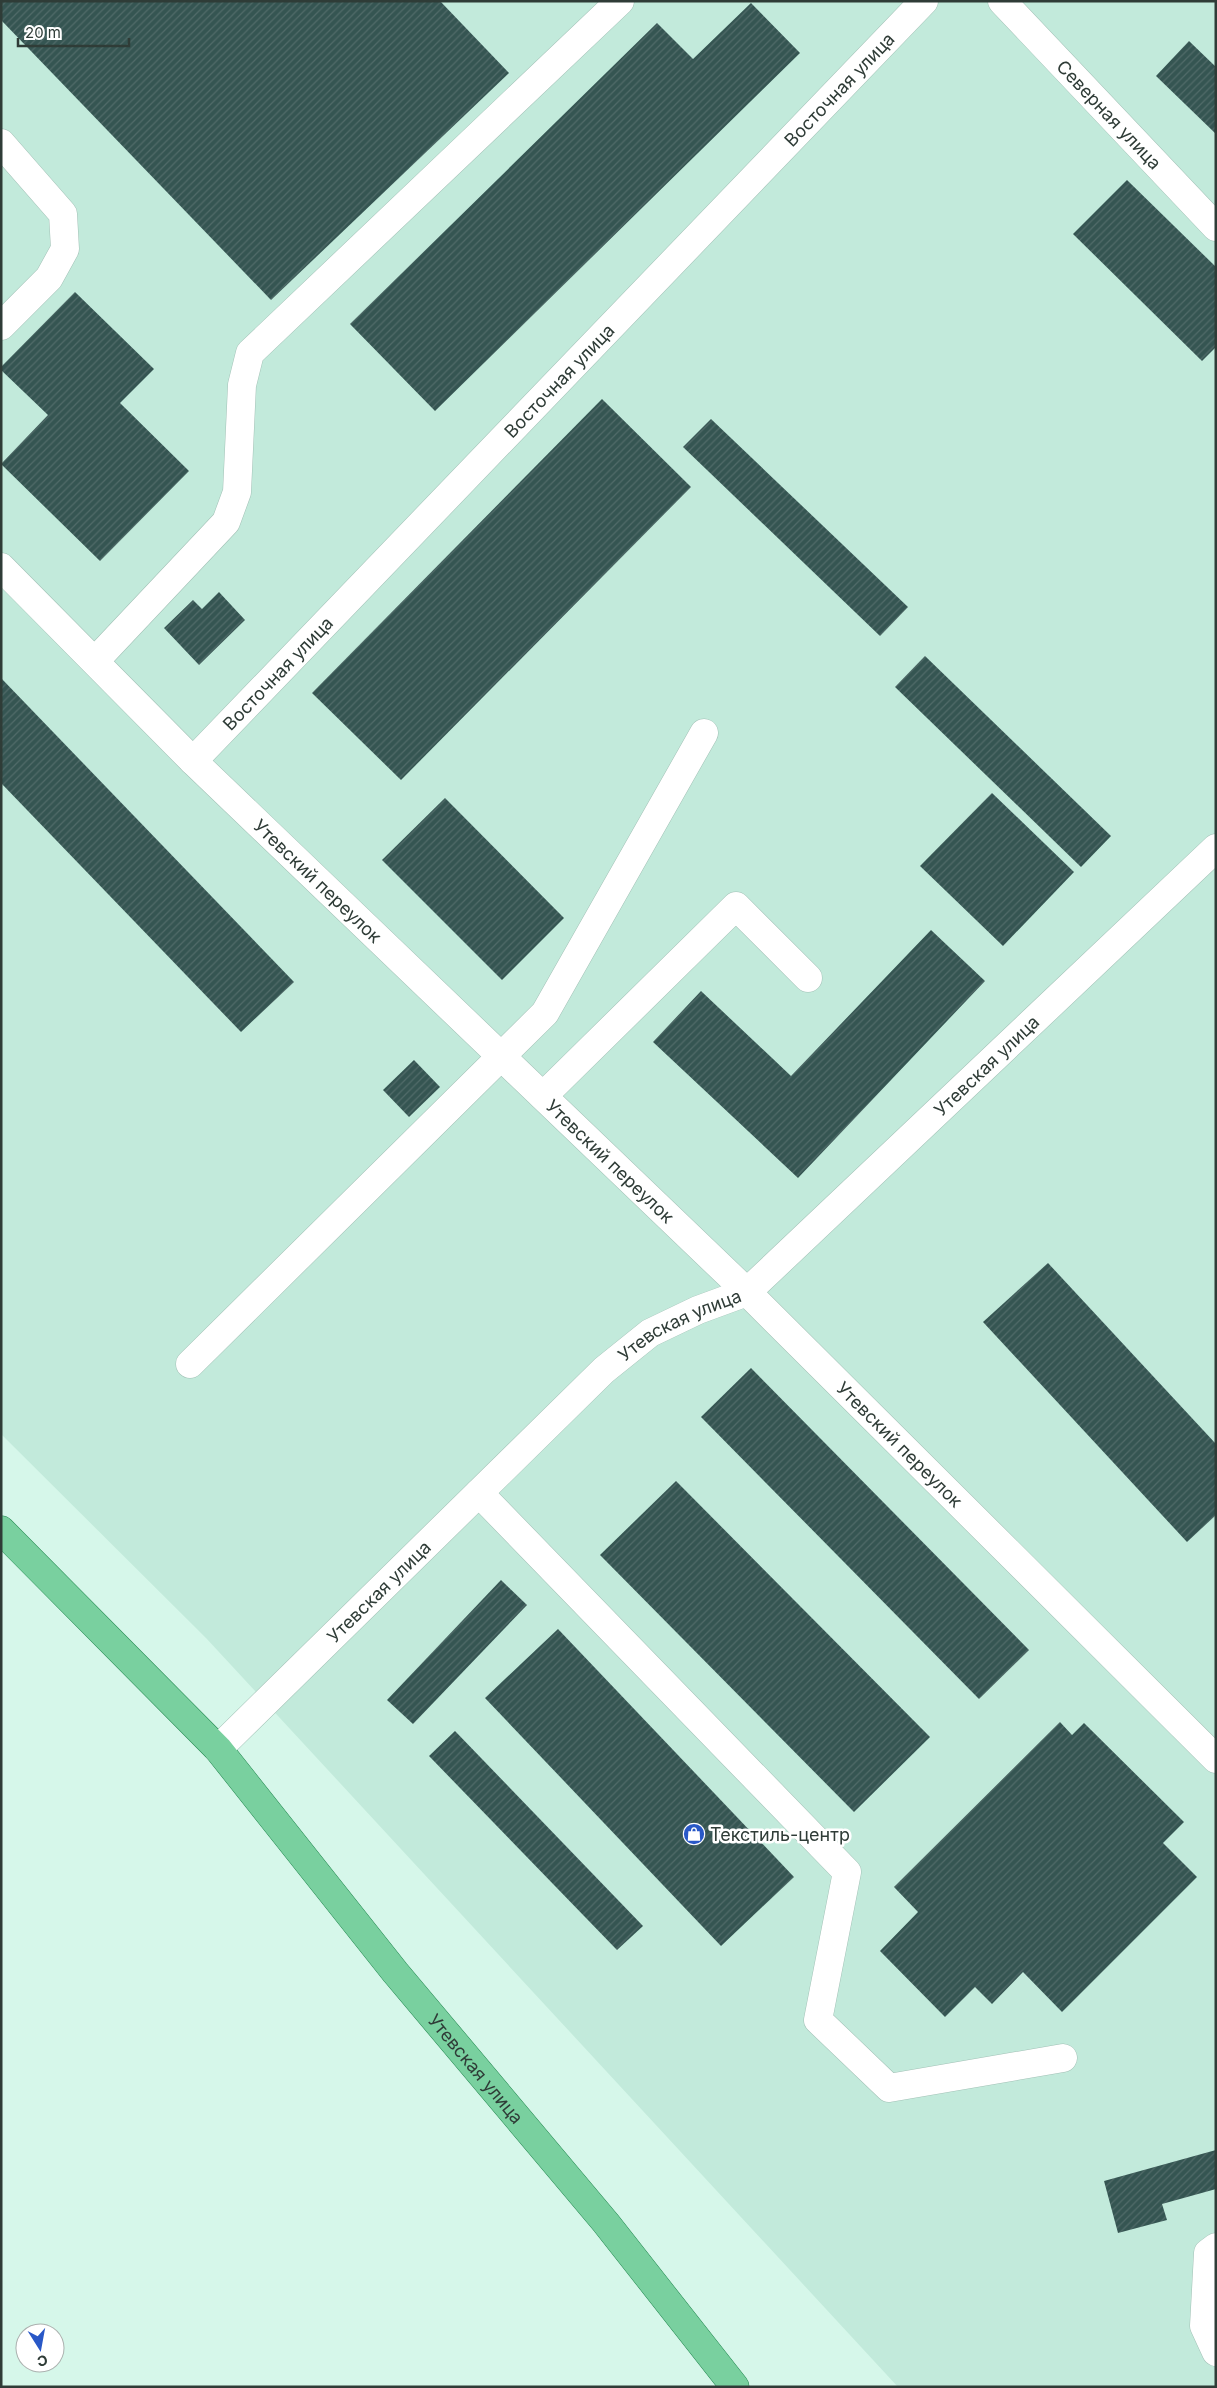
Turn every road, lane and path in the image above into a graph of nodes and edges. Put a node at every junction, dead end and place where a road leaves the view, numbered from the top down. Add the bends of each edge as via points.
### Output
1 (620, 1) edge
2 (924, 1) edge
3 (1002, 1) edge
4 (1, 143) edge
5 (1216, 228) edge
6 (1, 326) edge
7 (1, 567) edge
8 (95, 661) junction
9 (704, 733) dead end
10 (193, 761) junction
11 (1216, 848) edge
12 (808, 978) dead end
13 (501, 1055) junction
14 (543, 1096) junction
15 (747, 1292) junction
16 (190, 1364) dead end
17 (479, 1493) junction
18 (1, 1530) edge
19 (218, 1749) junction
20 (1216, 1758) edge
21 (1063, 2058) dead end
22 (1216, 2247) edge
23 (1216, 2352) edge
24 (735, 2387) edge

1 - 8 street via 250,353 242,385 237,492 226,522
2 - 10 street, Восточная улица
3 - 5 street, Северная улица
4 - 6 street via 63,214 65,249 50,278
7 - 8 street, Утевский переулок
8 - 10 street, Утевский переулок
9 - 13 street via 544,1013
10 - 13 street, Утевский переулок
11 - 15 street, Утевская улица
12 - 14 street via 736,906
13 - 14 street, Утевский переулок
13 - 16 street
14 - 15 street, Утевский переулок
15 - 17 street, Утевская улица via 650,1333 604,1370
15 - 20 street, Утевский переулок
17 - 19 street, Утевская улица
17 - 21 street via 847,1872 818,2020 889,2088
18 - 19 main road, Утевская улица
19 - 24 main road, Утевская улица via 395,1972 606,2223
22 - 23 street via 1208,2253 1204,2326

